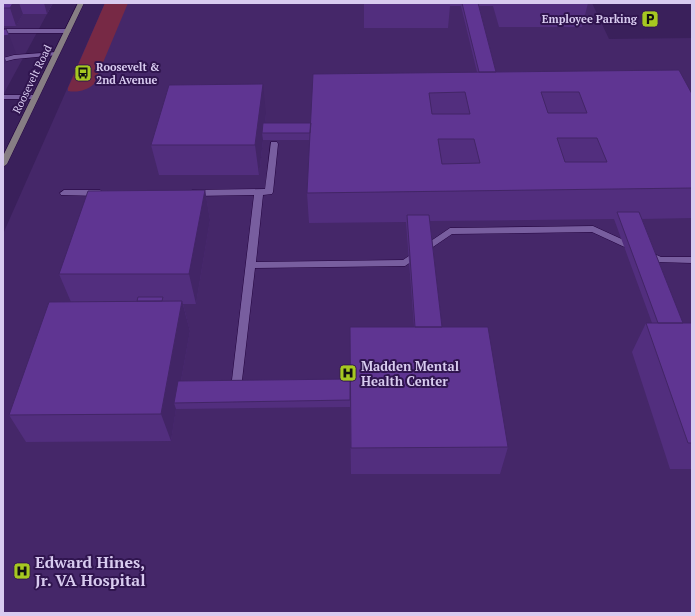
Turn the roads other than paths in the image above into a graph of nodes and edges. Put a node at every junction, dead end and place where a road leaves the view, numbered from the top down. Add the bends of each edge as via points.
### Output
1 (81, 3) edge
2 (3, 31) edge
3 (68, 31) junction
4 (56, 54) junction
5 (5, 60) dead end
6 (3, 97) edge
7 (35, 97) junction
8 (274, 144) dead end
9 (6, 153) edge
10 (3, 164) edge
11 (259, 192) junction
12 (64, 193) dead end
13 (110, 193) edge
14 (181, 193) edge
15 (692, 260) edge
16 (251, 265) junction
17 (237, 380) edge

1 - 3 main road, Roosevelt Road
2 - 3 lane
3 - 4 main road, Roosevelt Road
4 - 5 lane
4 - 7 main road, Roosevelt Road
6 - 7 lane
7 - 9 main road, Roosevelt Road
8 - 11 lane via 269,192
9 - 10 main road, Roosevelt Road
11 - 14 lane
11 - 16 lane
12 - 13 lane
15 - 16 lane via 660,260 593,229 450,231 405,263
16 - 17 lane

